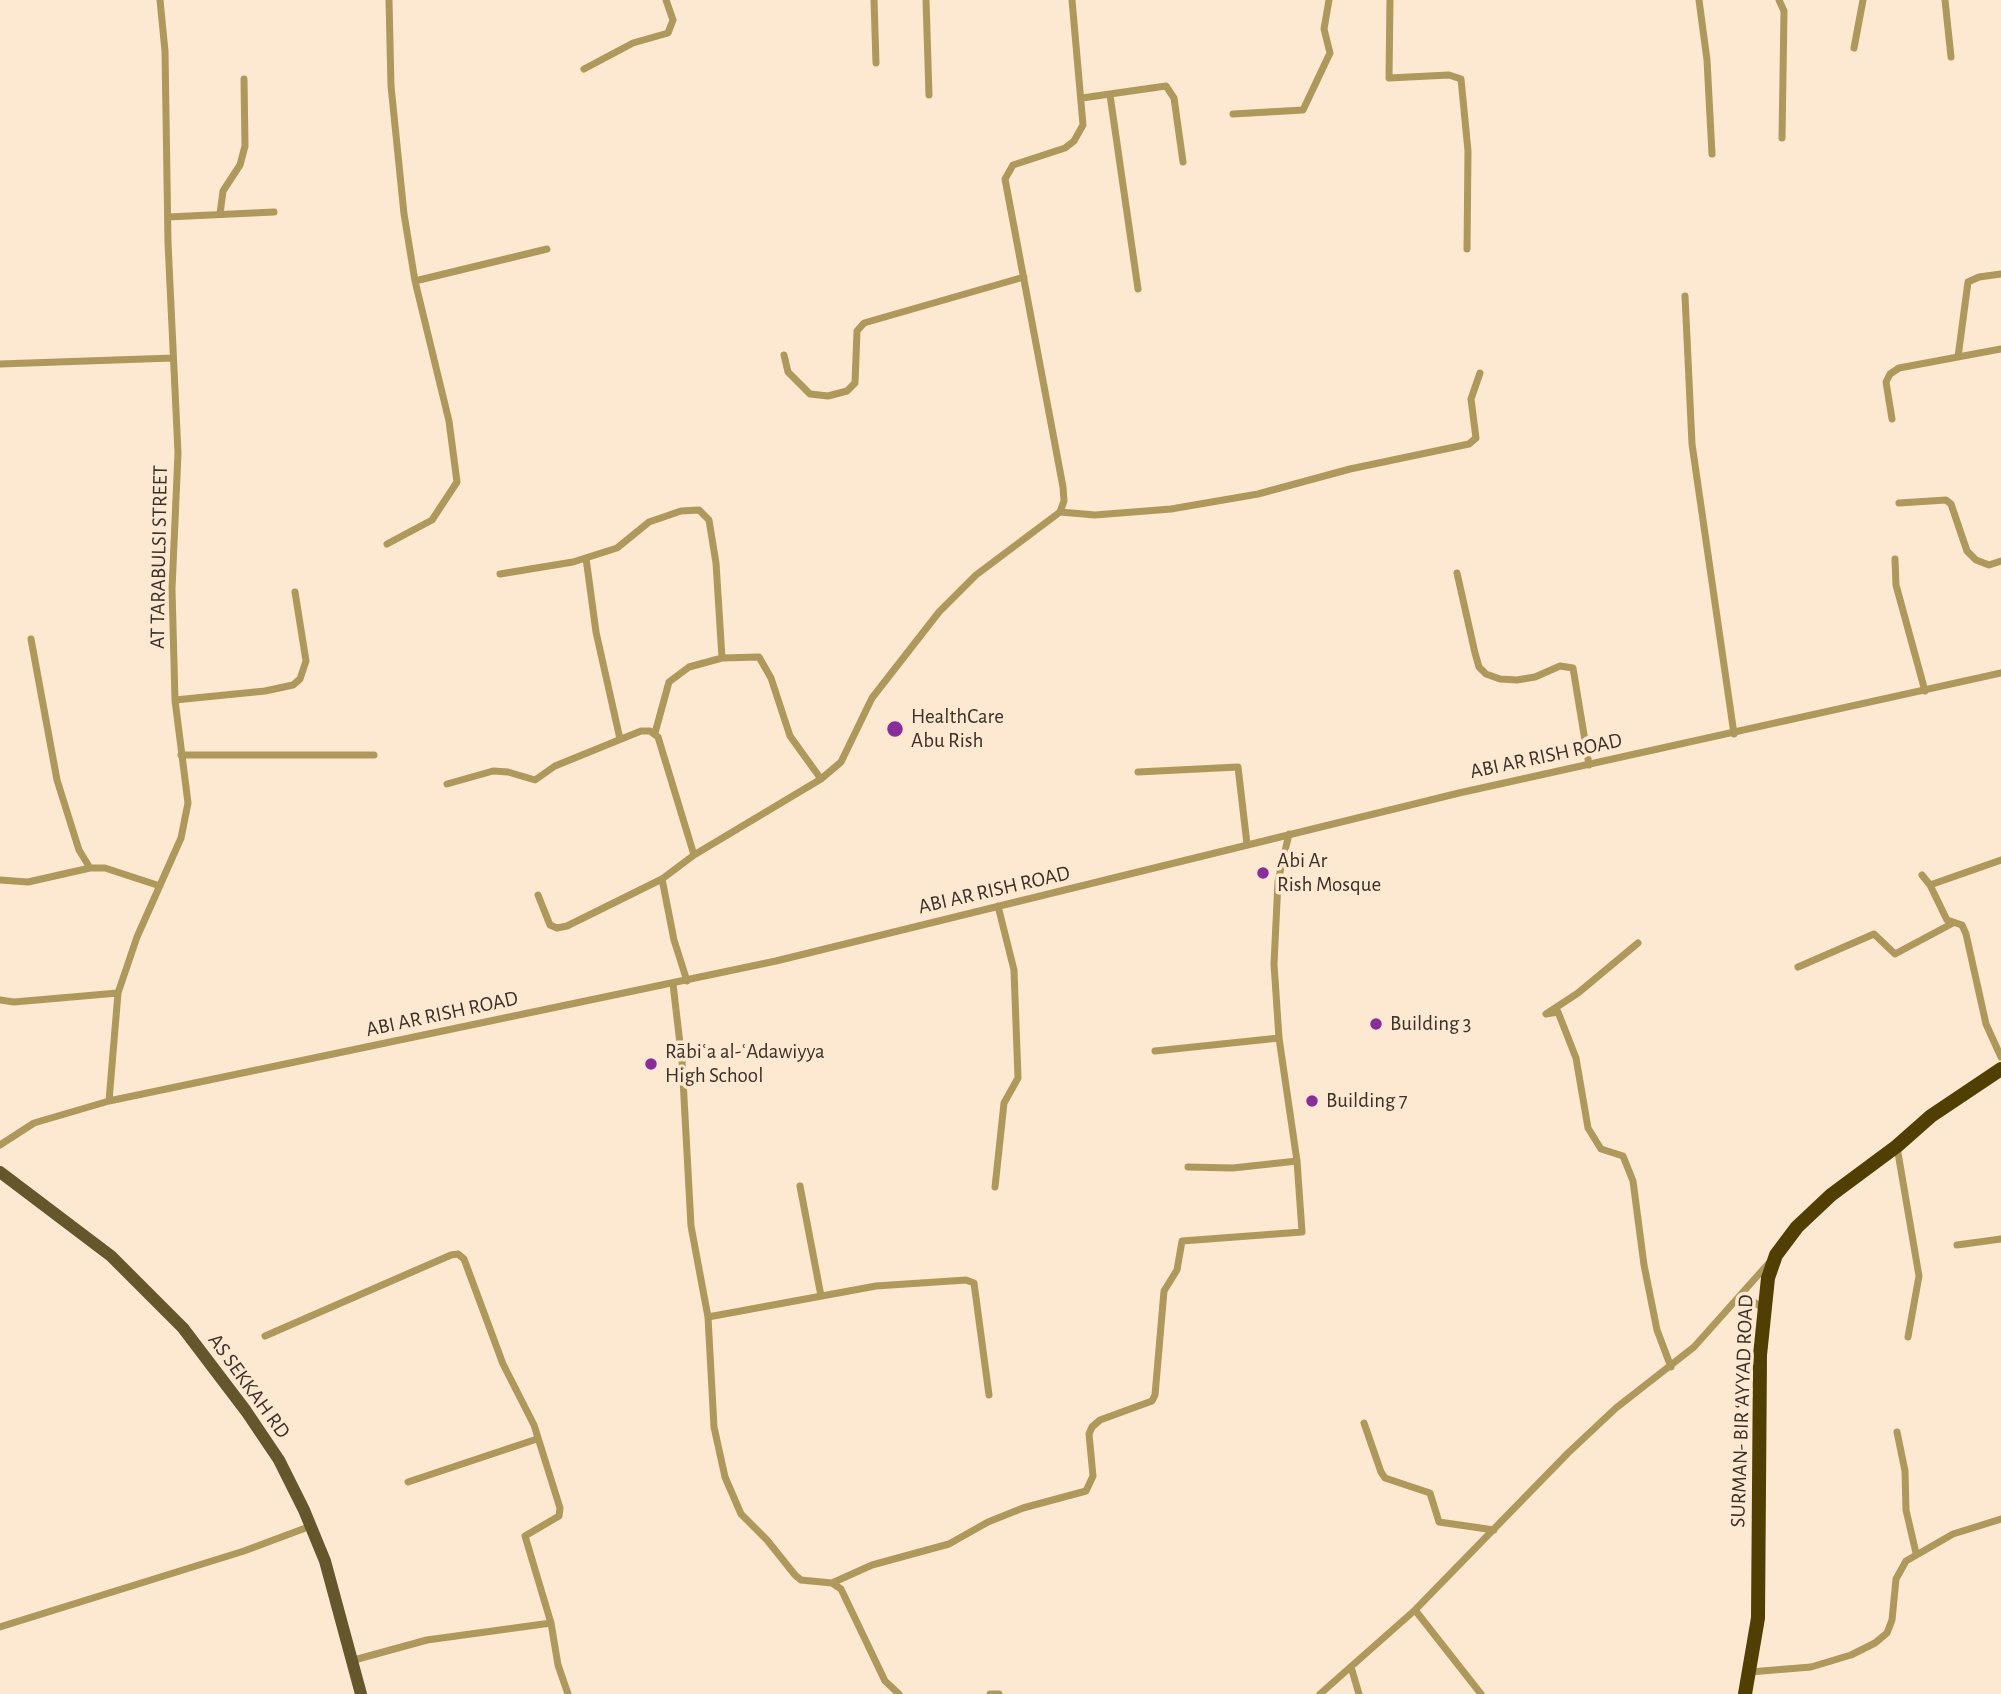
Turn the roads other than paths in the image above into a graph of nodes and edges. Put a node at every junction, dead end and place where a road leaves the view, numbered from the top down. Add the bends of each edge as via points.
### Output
1 (160, 0) edge
2 (389, 0) edge
3 (666, 0) edge
4 (874, 0) edge
5 (926, 0) edge
6 (1072, 0) edge
7 (1329, 0) edge
8 (1390, 0) edge
9 (1699, 0) edge
10 (1779, 0) edge
11 (1863, 0) edge
12 (1945, 0) edge
13 (1854, 48) dead end
14 (1951, 57) dead end
15 (876, 63) dead end
16 (584, 69) dead end
17 (244, 79) dead end
18 (1110, 94) junction
19 (929, 95) dead end
20 (1082, 98) junction
21 (1233, 114) dead end
22 (1782, 138) dead end
23 (1712, 154) dead end
24 (1183, 162) dead end
25 (274, 212) dead end
26 (220, 214) junction
27 (168, 217) junction
28 (547, 249) dead end
29 (1468, 249) dead end
30 (2001, 274) edge
31 (1024, 277) junction
32 (415, 281) junction
33 (1138, 289) dead end
34 (1685, 296) dead end
35 (2001, 349) edge
36 (784, 355) dead end
37 (1958, 357) junction
38 (173, 358) junction
39 (0, 364) edge
40 (1480, 373) dead end
41 (1892, 419) dead end
42 (1899, 503) dead end
43 (1060, 512) junction
44 (387, 544) dead end
45 (586, 558) junction
46 (1895, 559) dead end
47 (2001, 561) edge
48 (1457, 573) dead end
49 (500, 575) dead end
50 (295, 592) dead end
51 (31, 639) dead end
52 (722, 658) junction
53 (2001, 673) edge
54 (1926, 691) junction
55 (176, 701) junction
56 (655, 733) junction
57 (1734, 734) junction
58 (620, 739) junction
59 (181, 755) junction
60 (374, 755) dead end
61 (1589, 765) junction
62 (1138, 772) dead end
63 (821, 779) junction
64 (447, 784) dead end
65 (1289, 834) junction
66 (1247, 844) junction
67 (694, 855) junction
68 (2001, 860) edge
69 (90, 868) junction
70 (1922, 875) dead end
71 (662, 878) junction
72 (0, 880) edge
73 (1930, 885) junction
74 (160, 886) junction
75 (538, 895) dead end
76 (998, 906) junction
77 (1953, 923) junction
78 (1637, 943) dead end
79 (1798, 967) dead end
80 (687, 981) junction
81 (673, 984) junction
82 (118, 993) junction
83 (0, 999) edge
84 (1279, 1038) junction
85 (1155, 1051) dead end
86 (2001, 1057) edge
87 (2001, 1069) edge
88 (109, 1101) junction
89 (0, 1145) edge
90 (1897, 1146) junction
91 (1297, 1161) junction
92 (1188, 1167) dead end
93 (0, 1172) edge
94 (800, 1186) dead end
95 (995, 1187) dead end
96 (2001, 1239) edge
97 (1957, 1245) dead end
98 (1776, 1255) junction
99 (821, 1296) junction
100 (1736, 1300) junction
101 (1764, 1308) junction
102 (708, 1317) junction
103 (265, 1336) dead end
104 (1908, 1337) dead end
105 (1671, 1367) junction
106 (989, 1395) dead end
107 (1364, 1423) dead end
108 (1897, 1432) dead end
109 (537, 1438) junction
110 (408, 1482) dead end
111 (2001, 1519) edge
112 (310, 1526) junction
113 (1494, 1530) junction
114 (1916, 1553) junction
115 (832, 1583) junction
116 (1415, 1610) junction
117 (551, 1623) junction
118 (0, 1627) edge
119 (354, 1660) junction
120 (1351, 1667) junction
121 (1751, 1672) junction
122 (361, 1694) edge
123 (568, 1694) edge
124 (899, 1694) edge
125 (990, 1694) edge
126 (999, 1694) edge
127 (1320, 1694) edge
128 (1359, 1694) edge
129 (1481, 1694) edge
130 (1745, 1694) edge

1 - 27 street, AT TARABULSI STREET
2 - 32 street via 391,86
3 - 16 street via 673,20 667,33 633,43
4 - 15 street
5 - 19 street
6 - 20 street
7 - 21 street via 1324,29 1330,53 1303,110
8 - 29 street via 1389,78 1449,75 1461,79 1468,151
9 - 23 street
10 - 22 street via 1784,11
11 - 13 street
12 - 14 street
17 - 26 street via 245,146 240,165 223,191
18 - 20 street
18 - 24 street via 1166,86 1174,98
18 - 33 street
20 - 31 street via 1083,125 1074,141 1007,171 1005,191
25 - 26 street
26 - 27 street
27 - 38 street, AT TARABULSI STREET
28 - 32 street
30 - 37 street via 1968,282
31 - 36 street via 864,323 857,331 855,383 848,391 810,394 788,372
31 - 43 street via 1063,487
32 - 44 street via 449,421 457,482 432,520
34 - 57 street via 1692,444
35 - 37 street
37 - 41 street via 1899,368 1890,374 1886,382
38 - 39 street
38 - 55 street, AT TARABULSI STREET via 178,453 172,589
40 - 43 street via 1471,399 1476,438 1469,444 1258,494 1171,509 1095,515
42 - 47 street via 1946,500 1967,551 1989,565
43 - 63 street via 976,575 939,612 872,698 841,762
45 - 49 street
45 - 52 street via 617,548 661,517 691,510 706,514 716,563
45 - 58 street via 593,620
46 - 54 street via 1896,585
48 - 61 street via 1479,667 1486,674 1517,680 1560,666 1573,668
50 - 55 street via 306,661 300,679 265,691
51 - 69 street via 57,780 76,843
52 - 56 street via 689,667 669,682
52 - 63 street via 750,655 764,661 790,736
53 - 54 street, ABI AR RISH ROAD
54 - 57 street, ABI AR RISH ROAD
55 - 59 street, AT TARABULSI STREET
56 - 58 street via 641,731
56 - 67 street
57 - 61 street, ABI AR RISH ROAD
58 - 64 street via 555,766 535,780 493,771
59 - 60 street
59 - 74 street, AT TARABULSI STREET via 188,803 181,838
61 - 65 street, ABI AR RISH ROAD
62 - 66 street via 1238,767
63 - 67 street
65 - 66 street, ABI AR RISH ROAD
65 - 84 street via 1274,910
66 - 76 street, ABI AR RISH ROAD
67 - 71 street
68 - 73 street
69 - 72 street via 28,882
69 - 74 street via 105,868
70 - 73 street
71 - 75 street via 558,928 550,925
71 - 80 street
73 - 77 street via 1947,920
74 - 82 street, AT TARABULSI STREET
76 - 80 street, ABI AR RISH ROAD
76 - 95 street via 1014,970 1018,1078 1004,1103
77 - 79 street via 1895,954 1874,934
77 - 86 street via 1962,925 1966,934 1986,1024
78 - 105 street via 1546,1014 1558,1012 1576,1058 1588,1128 1601,1149 1623,1156 1633,1181 1657,1330
80 - 81 street, ABI AR RISH ROAD
81 - 88 street, ABI AR RISH ROAD
81 - 102 street via 691,1226
82 - 83 street
82 - 88 street, AT TARABULSI STREET
84 - 85 street
84 - 91 street
87 - 90 highway, SURMAN- BIR ‘AYYAD ROAD via 1931,1116
88 - 89 street, ABI AR RISH ROAD via 34,1123
90 - 98 highway, SURMAN- BIR ‘AYYAD ROAD via 1831,1195
90 - 104 street via 1919,1276
91 - 92 street
91 - 115 street via 1302,1232 1182,1241 1177,1270 1164,1291 1155,1395 1152,1401 1092,1427 1093,1476 1086,1491 1023,1508 949,1544 872,1565
93 - 112 main road, AS SEKKAH RD via 111,1256 183,1328 279,1460
94 - 99 street
96 - 97 street
98 - 100 street
98 - 101 highway, SURMAN- BIR ‘AYYAD ROAD
99 - 102 street
99 - 106 street via 905,1282 974,1283
100 - 101 street via 1749,1299
100 - 105 street
101 - 121 highway, SURMAN- BIR ‘AYYAD ROAD via 1758,1618
102 - 115 street via 714,1427 732,1495 741,1514 795,1575
103 - 109 street via 458,1254 468,1268 503,1364
105 - 113 street via 1616,1408
107 - 113 street via 1385,1478 1430,1493 1438,1522
108 - 114 street
109 - 110 street
109 - 117 street via 561,1513 525,1536
111 - 114 street via 1954,1534
112 - 118 street
112 - 119 main road, AS SEKKAH RD
113 - 116 street
114 - 121 street via 1896,1580 1892,1620 1887,1633 1875,1643 1811,1667
115 - 124 street via 841,1589 885,1681
116 - 120 street
116 - 129 street
117 - 119 street via 427,1640
117 - 123 street
119 - 122 main road, AS SEKKAH RD
120 - 127 street
120 - 128 street
121 - 130 highway, SURMAN- BIR ‘AYYAD ROAD
125 - 126 street

